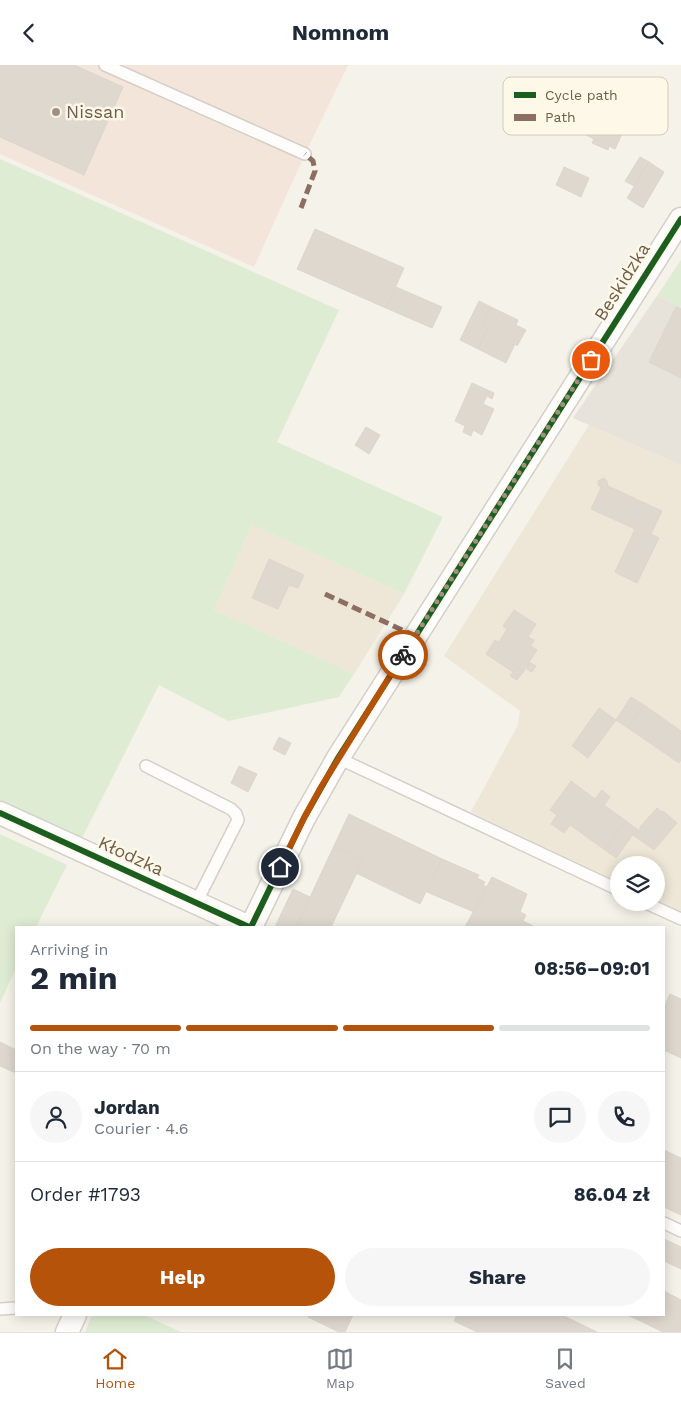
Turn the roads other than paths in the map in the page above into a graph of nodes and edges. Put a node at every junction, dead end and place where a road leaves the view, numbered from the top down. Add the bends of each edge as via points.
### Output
1 (105, 65) edge
2 (305, 154) dead end
3 (681, 219) edge
4 (338, 758) junction
5 (146, 766) dead end
6 (0, 813) edge
7 (610, 886) edge
8 (196, 903) junction
9 (664, 911) edge
10 (681, 919) edge
11 (248, 926) edge
12 (250, 926) edge
13 (665, 1223) edge
14 (681, 1231) edge
15 (15, 1308) edge
16 (0, 1309) edge

1 - 2 lane
3 - 4 street, Beskidzka
4 - 7 lane
4 - 12 street, Beskidzka
5 - 8 lane via 236,814 238,820
6 - 8 street, Kłodzka
8 - 11 street, Kłodzka
9 - 10 lane
13 - 14 lane
15 - 16 lane

